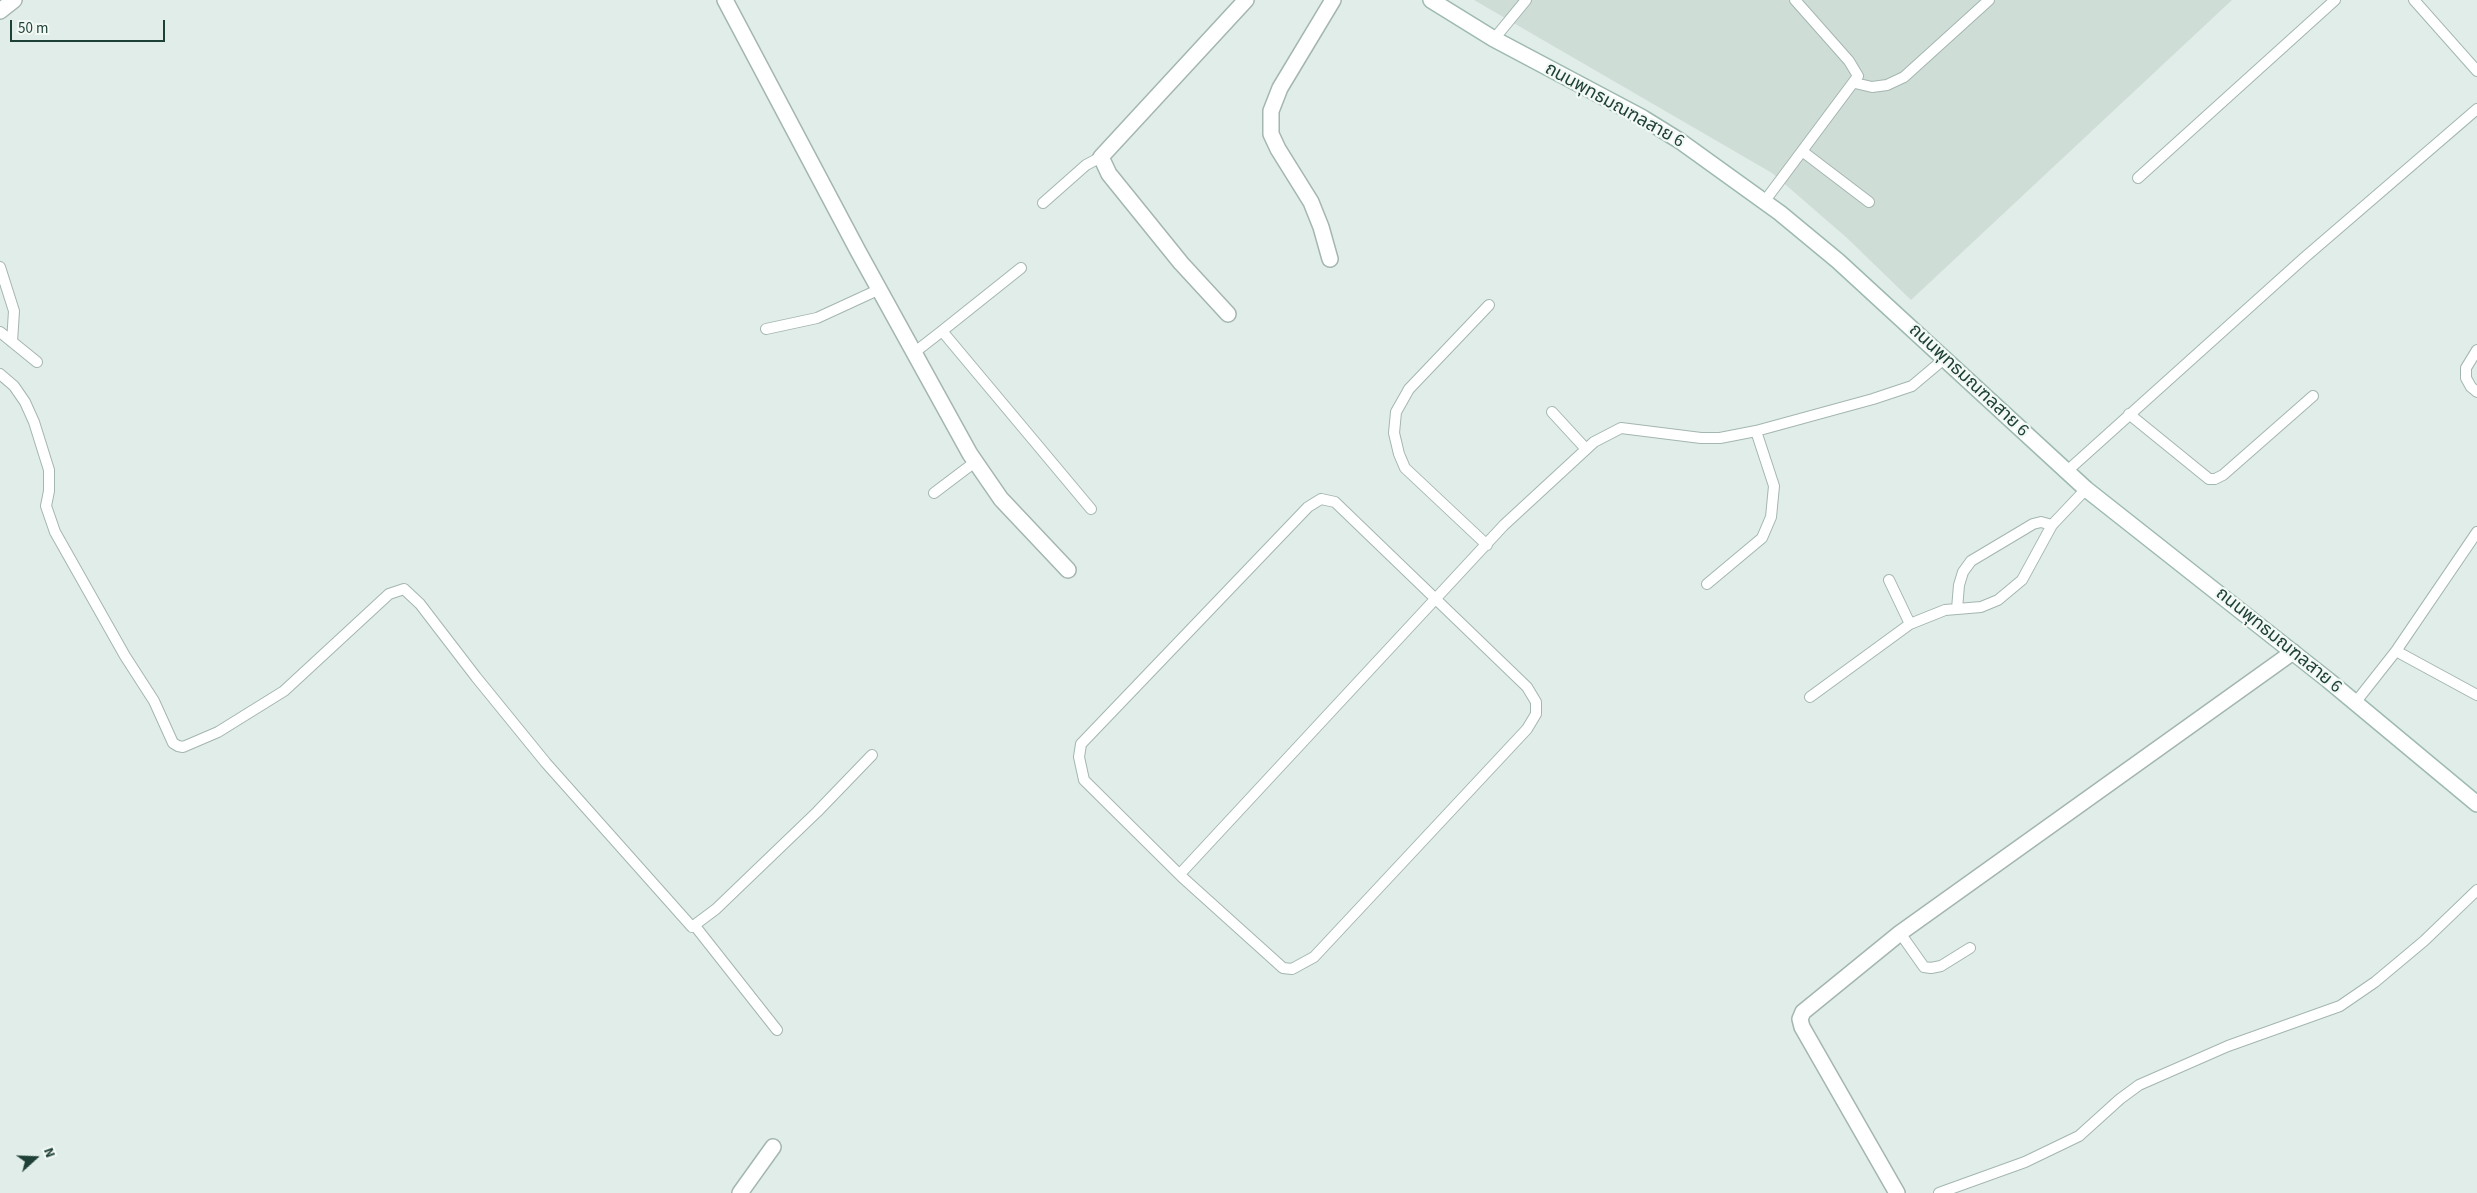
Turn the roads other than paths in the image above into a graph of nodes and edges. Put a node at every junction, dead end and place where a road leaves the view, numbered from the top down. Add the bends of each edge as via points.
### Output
1 (14, 0) edge
2 (725, 0) edge
3 (1246, 0) edge
4 (1333, 0) edge
5 (1431, 0) edge
6 (1526, 0) edge
7 (1795, 0) edge
8 (1989, 0) edge
9 (2335, 0) edge
10 (2414, 0) edge
11 (0, 12) edge
12 (1494, 39) junction
13 (2477, 71) edge
14 (1855, 83) junction
15 (2477, 109) edge
16 (1802, 151) junction
17 (1101, 157) junction
18 (2138, 178) dead end
19 (1764, 202) junction
20 (1869, 202) dead end
21 (1043, 203) dead end
22 (1330, 259) dead end
23 (0, 267) edge
24 (1022, 268) dead end
25 (880, 289) junction
26 (1489, 305) dead end
27 (1228, 314) dead end
28 (766, 329) dead end
29 (942, 331) junction
30 (0, 332) edge
31 (12, 342) junction
32 (2477, 350) edge
33 (915, 352) junction
34 (1944, 359) junction
35 (37, 362) dead end
36 (0, 374) edge
37 (2477, 392) edge
38 (2312, 396) dead end
39 (1552, 412) dead end
40 (2129, 414) junction
41 (1756, 431) junction
42 (1586, 449) junction
43 (975, 462) junction
44 (2066, 472) junction
45 (2086, 489) junction
46 (934, 493) dead end
47 (1091, 509) dead end
48 (2052, 525) junction
49 (2477, 532) edge
50 (1487, 545) junction
51 (1068, 570) dead end
52 (1889, 580) dead end
53 (1707, 584) dead end
54 (1436, 600) junction
55 (1957, 609) junction
56 (1910, 624) junction
57 (2396, 651) junction
58 (2293, 652) junction
59 (2477, 695) edge
60 (1810, 697) dead end
61 (2355, 703) junction
62 (872, 754) dead end
63 (2477, 804) edge
64 (1180, 874) junction
65 (2477, 890) edge
66 (696, 926) junction
67 (1900, 934) junction
68 (1970, 948) dead end
69 (777, 1030) dead end
70 (773, 1147) dead end
71 (740, 1193) edge
72 (1897, 1193) edge
73 (1939, 1193) edge

1 - 11 street
2 - 25 street
3 - 17 street
4 - 22 street via 1280,88 1271,111 1271,134 1311,202
5 - 12 street, ถนนพุทธมณฑลสาย 6
6 - 12 lane
7 - 14 lane via 1856,71
8 - 14 lane via 1904,77 1887,85 1872,87
9 - 18 lane
10 - 13 lane
12 - 19 street, ถนนพุทธมณฑลสาย 6 via 1643,118
14 - 16 lane
15 - 40 lane
16 - 19 lane
16 - 20 lane
17 - 21 lane via 1086,165
17 - 27 street via 1108,174
19 - 34 street, ถนนพุทธมณฑลสาย 6 via 1838,262
23 - 31 lane via 14,311
24 - 29 lane
25 - 28 lane via 817,318
25 - 33 street
26 - 50 lane via 1409,389 1396,412 1394,433 1405,468
29 - 33 lane
29 - 47 lane
30 - 31 lane
31 - 35 lane
32 - 37 lane via 2466,368 2466,378
33 - 43 street
34 - 41 lane via 1912,386
34 - 44 street, ถนนพุทธมณฑลสาย 6
36 - 66 lane via 14,386 34,422 49,470 46,506 55,532 154,701 173,743 183,747 196,743 256,710 284,691 389,594 404,589 420,604 558,778 686,923
38 - 40 lane via 2215,479 2209,479
39 - 42 lane
40 - 44 lane
41 - 42 lane via 1701,438 1621,428
41 - 53 lane via 1774,486 1771,517 1762,538
42 - 50 lane
43 - 46 lane
43 - 51 street via 1002,499
44 - 45 street, ถนนพุทธมณฑลสาย 6
45 - 48 lane
45 - 58 street, ถนนพุทธมณฑลสาย 6
48 - 55 lane via 2022,580 1998,600 1981,608
48 - 55 lane via 2033,524 1971,561 1959,585
49 - 57 lane
50 - 54 lane
52 - 56 lane
54 - 64 lane
54 - 64 lane via 1527,687 1536,702 1536,714 1527,729 1326,944 1304,964 1292,970 1283,968
54 - 64 lane via 1335,502 1321,499 1314,502 1081,744 1080,769 1084,780
55 - 56 lane via 1945,610
56 - 60 lane
57 - 59 lane
57 - 61 lane
58 - 61 street, ถนนพุทธมณฑลสาย 6
58 - 67 street
61 - 63 street, ถนนพุทธมณฑลสาย 6
62 - 66 lane via 817,812
65 - 73 lane via 2424,941 2340,1006 2228,1046 2139,1085 2079,1136 2024,1162
66 - 69 lane
67 - 68 lane via 1924,967 1941,966
67 - 72 street via 1803,1012 1800,1019
70 - 71 street

